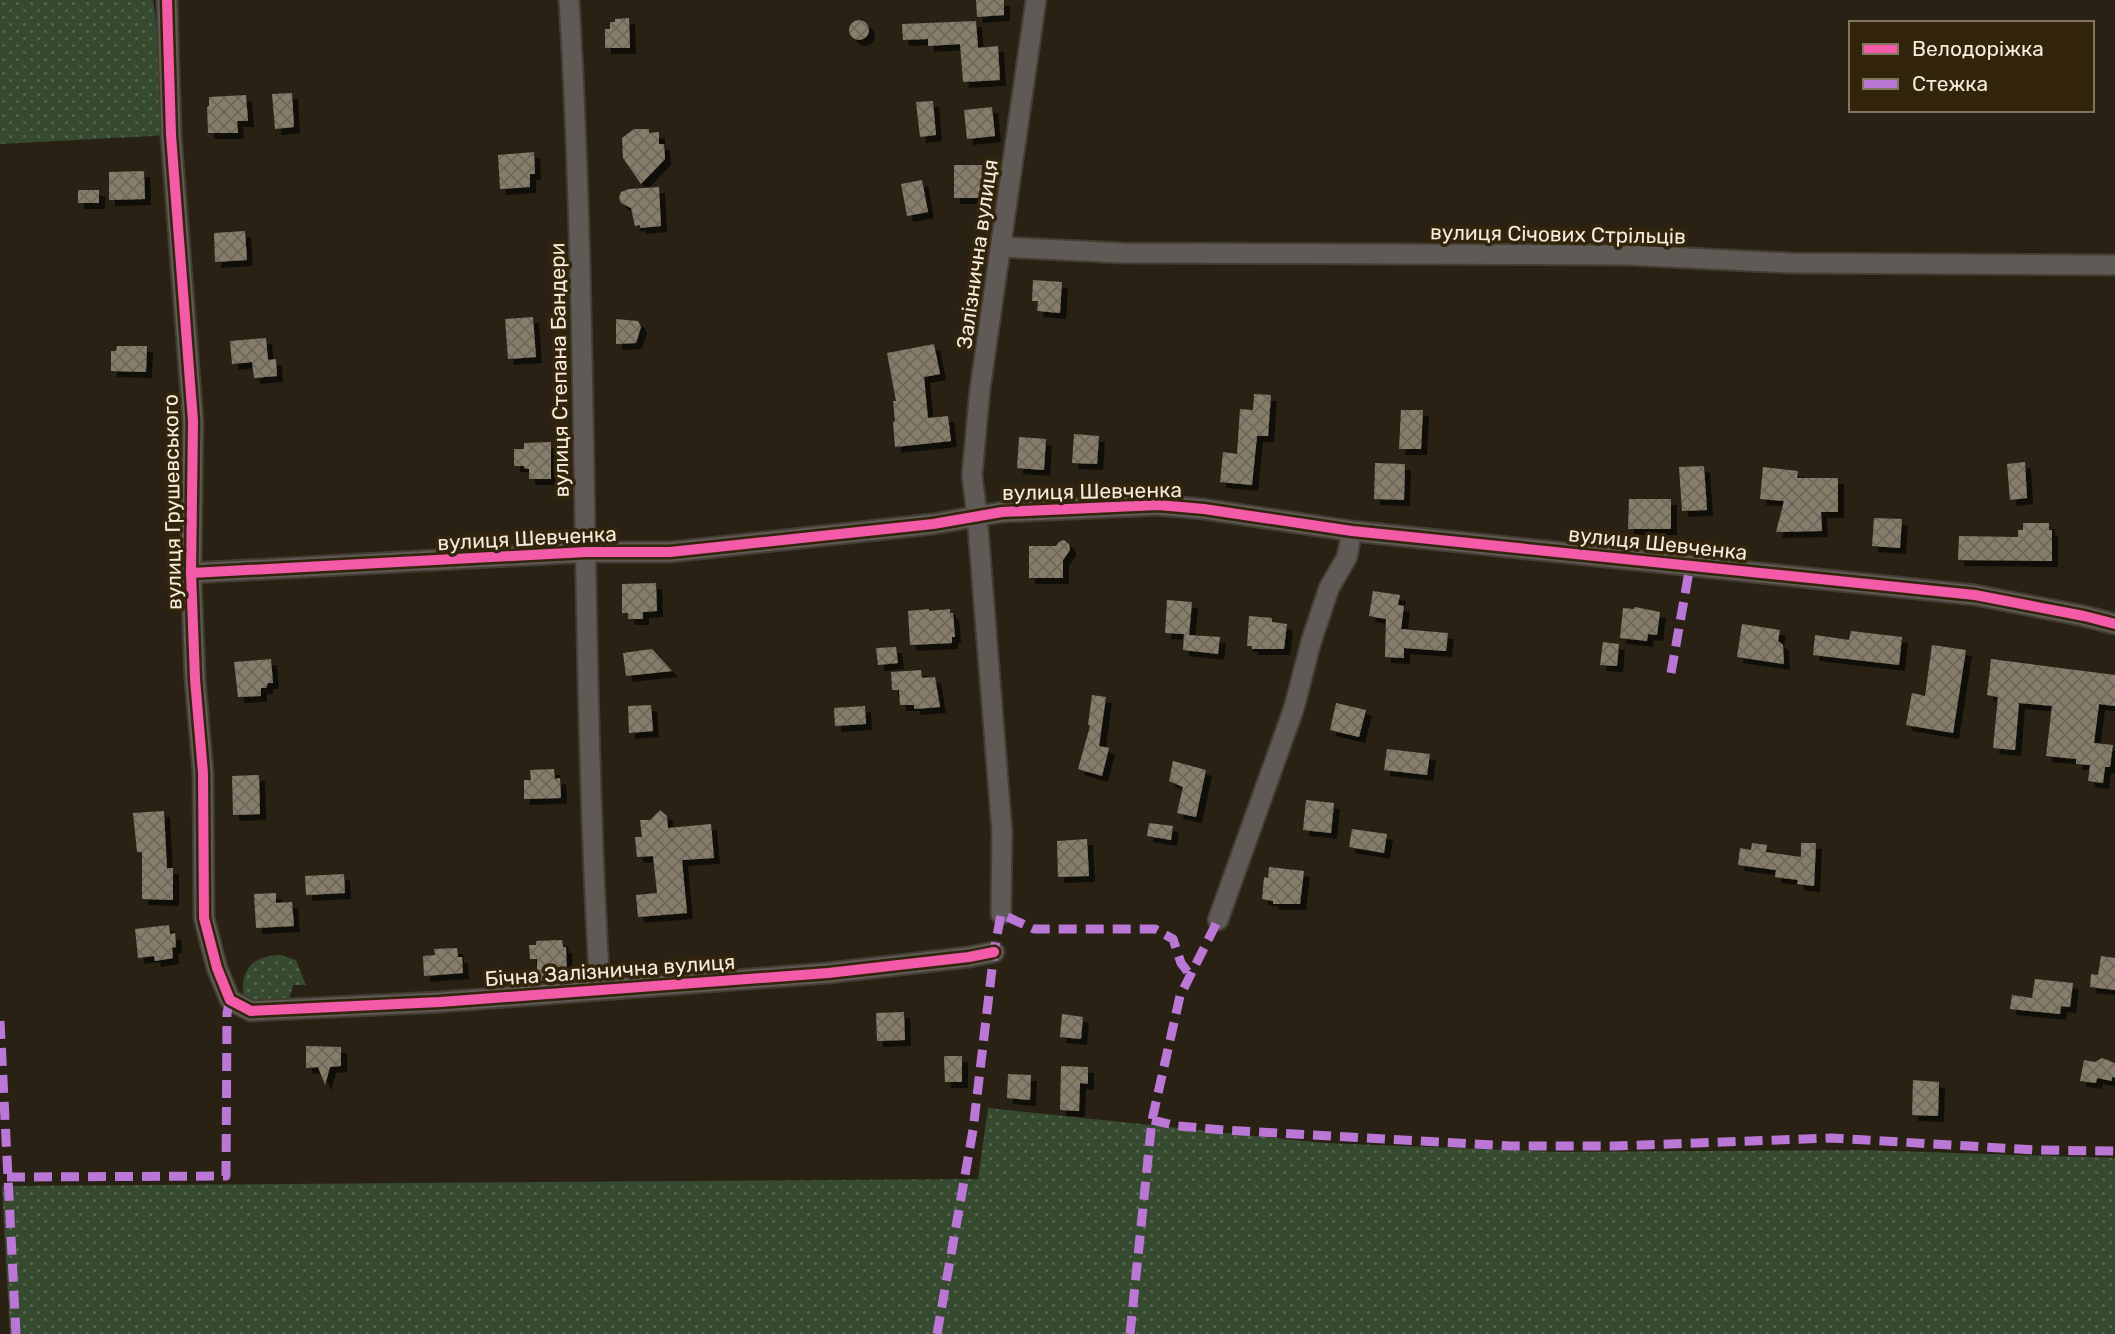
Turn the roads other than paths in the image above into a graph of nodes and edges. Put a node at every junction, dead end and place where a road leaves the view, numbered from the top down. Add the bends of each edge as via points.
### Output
1 (167, 0) edge
2 (569, 0) edge
3 (1036, 0) edge
4 (1001, 247) junction
5 (2115, 265) edge
6 (977, 515) junction
7 (1352, 531) junction
8 (586, 552) junction
9 (191, 573) junction
10 (2115, 624) edge
11 (1002, 914) dead end
12 (1218, 920) dead end
13 (994, 952) dead end
14 (600, 990) junction
15 (230, 1000) joint

1 - 9 street, вулиця Грушевського via 171,135 192,421
2 - 8 street, вулиця Степана Бандери
3 - 4 street, Залізнична вулиця
4 - 5 street, вулиця Січових Стрільців via 1122,253 1627,255 1791,263
4 - 6 street, Залізнична вулиця via 973,463
6 - 7 street, вулиця Шевченка via 1158,505
6 - 8 street, вулиця Шевченка via 933,524 670,552
6 - 11 street, Залізнична вулиця via 1002,832
7 - 10 street, вулиця Шевченка via 1975,595
7 - 12 street via 1347,557 1329,588 1294,708
8 - 9 street, вулиця Шевченка
8 - 14 street, вулиця Степана Бандери
9 - 15 street, вулиця Грушевського via 204,773 204,918 216,968
13 - 14 street, Бічна Залізнична вулиця via 828,973
14 - 15 street, Бічна Залізнична вулиця via 261,1011

